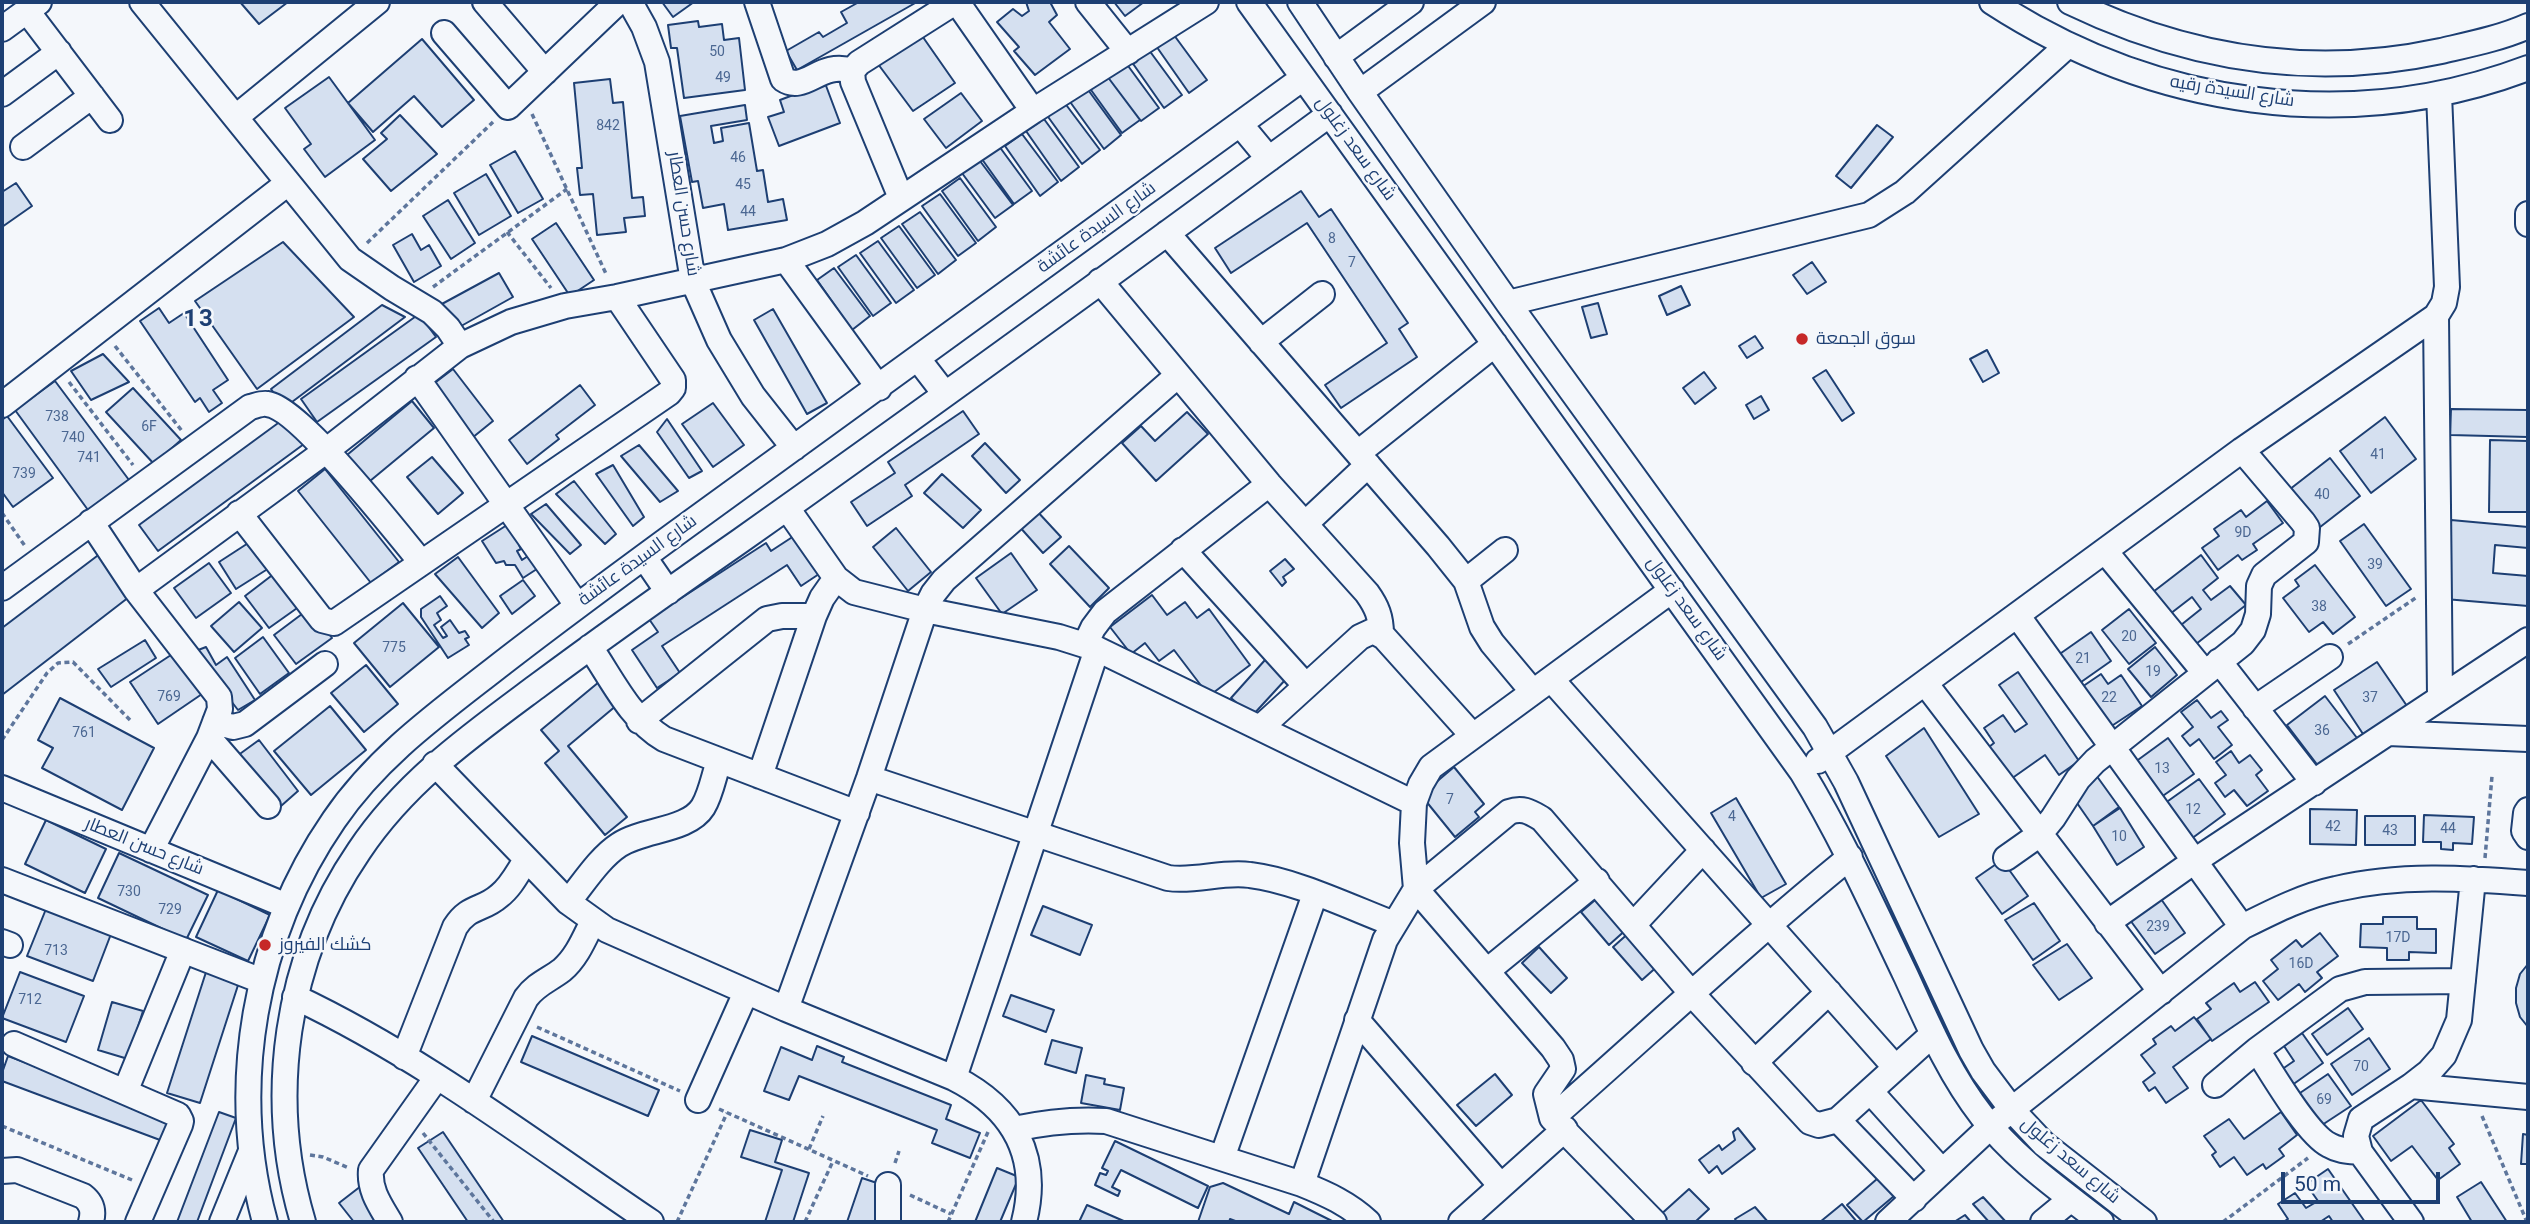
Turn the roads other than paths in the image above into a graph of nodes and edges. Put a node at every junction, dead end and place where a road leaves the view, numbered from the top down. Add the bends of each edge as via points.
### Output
1 (142, 2) edge
2 (377, 2) edge
3 (485, 2) edge
4 (618, 2) edge
5 (629, 2) edge
6 (956, 2) edge
7 (1088, 2) edge
8 (1206, 2) edge
9 (1249, 2) edge
10 (1300, 2) edge
11 (1411, 2) edge
12 (1483, 2) edge
13 (1992, 2) edge
14 (2070, 2) edge
15 (34, 6) edge
16 (766, 6) edge
17 (2528, 26) edge
18 (2, 29) edge
19 (444, 33) dead end
20 (2068, 45) junction
21 (59, 52) junction
22 (1128, 52) junction
23 (1336, 57) junction
24 (2528, 68) edge
25 (852, 71) junction
26 (545, 72) junction
27 (1303, 78) junction
28 (1360, 92) junction
29 (2, 94) edge
30 (2439, 94) junction
31 (92, 96) junction
32 (1033, 111) junction
33 (1330, 114) junction
34 (236, 117) junction
35 (110, 120) dead end
36 (1240, 124) junction
37 (23, 147) dead end
38 (1269, 159) junction
39 (288, 183) junction
40 (1434, 197) junction
41 (901, 198) junction
42 (2528, 214) edge
43 (1404, 216) junction
44 (2528, 224) edge
45 (1167, 233) junction
46 (786, 260) junction
47 (693, 281) junction
48 (1100, 281) junction
49 (1322, 295) dead end
50 (617, 297) junction
51 (1508, 303) junction
52 (2436, 316) junction
53 (1261, 342) junction
54 (1495, 344) junction
55 (460, 346) junction
56 (918, 359) junction
57 (1177, 376) junction
58 (417, 378) junction
59 (879, 388) junction
60 (945, 394) junction
61 (2, 405) edge
62 (794, 448) junction
63 (327, 450) junction
64 (2242, 450) junction
65 (1363, 459) junction
66 (1269, 484) junction
67 (507, 505) junction
68 (787, 508) junction
69 (239, 513) junction
70 (91, 522) junction
71 (1305, 524) junction
72 (1183, 550) junction
73 (1505, 550) dead end
74 (2105, 551) junction
75 (644, 557) junction
76 (421, 562) junction
77 (836, 578) junction
78 (1466, 581) junction
79 (2, 588) edge
80 (136, 590) junction
81 (1672, 590) junction
82 (668, 592) junction
83 (577, 606) junction
84 (925, 610) junction
85 (2017, 615) junction
86 (814, 616) junction
87 (1381, 634) junction
88 (2528, 640) edge
89 (590, 647) junction
90 (1091, 647) junction
91 (2330, 657) road end
92 (325, 664) dead end
93 (2212, 667) junction
94 (1925, 683) junction
95 (1542, 685) junction
96 (1306, 686) junction
97 (2440, 697) junction
98 (2255, 708) junction
99 (639, 721) junction
100 (1261, 728) junction
101 (212, 730) junction
102 (2388, 733) junction
103 (1474, 736) junction
104 (2528, 739) edge
105 (2112, 746) junction
106 (1830, 752) junction
107 (719, 761) junction
108 (435, 764) junction
109 (1802, 772) junction
110 (760, 776) junction
111 (869, 778) junction
112 (2314, 783) junction
113 (3, 792) edge
114 (1414, 803) junction
115 (268, 806) dead end
116 (2528, 810) edge
117 (857, 813) junction
118 (1034, 834) junction
119 (2040, 834) junction
120 (2528, 837) edge
121 (151, 850) junction
122 (1703, 850) junction
123 (1850, 857) junction
124 (2006, 858) dead end
125 (526, 860) junction
126 (2196, 860) junction
127 (2, 880) edge
128 (2478, 880) junction
129 (1597, 881) junction
130 (2528, 883) edge
131 (1416, 889) junction
132 (1315, 894) junction
133 (568, 902) junction
134 (287, 906) junction
135 (593, 921) junction
136 (2107, 923) junction
137 (1634, 924) junction
138 (1768, 924) junction
139 (1395, 925) junction
140 (2242, 927) junction
141 (183, 950) junction
142 (1487, 971) junction
143 (262, 981) junction
144 (2463, 981) junction
145 (746, 992) junction
146 (1829, 992) junction
147 (2161, 992) junction
148 (1693, 995) junction
149 (295, 997) junction
150 (786, 1009) junction
151 (1357, 1020) junction
152 (1933, 1034) junction
153 (14, 1044) dead end
154 (2257, 1050) junction
155 (404, 1057) junction
156 (1754, 1063) junction
157 (1895, 1067) junction
158 (436, 1077) junction
159 (954, 1078) junction
160 (2215, 1085) dead end
161 (2411, 1086) junction
162 (1870, 1091) junction
163 (125, 1092) junction
164 (2528, 1097) edge
165 (698, 1100) road end
166 (474, 1101) junction
167 (2012, 1111) junction
168 (1838, 1120) junction
169 (1558, 1124) junction
170 (1991, 1126) junction
171 (1014, 1129) junction
172 (251, 1150) junction
173 (2360, 1152) junction
174 (1222, 1158) junction
175 (2, 1171) edge
176 (1942, 1171) junction
177 (1302, 1184) junction
178 (888, 1185) road end
179 (1501, 1186) junction
180 (1914, 1199) junction
181 (2071, 1199) junction
182 (640, 1220) edge
183 (91, 1222) edge
184 (138, 1222) edge
185 (222, 1222) edge
186 (265, 1222) edge
187 (303, 1222) edge
188 (390, 1222) edge
189 (888, 1222) edge
190 (1024, 1222) edge
191 (1368, 1222) edge
192 (1461, 1222) edge
193 (1654, 1222) edge
194 (1888, 1222) edge
195 (2043, 1222) edge
196 (2101, 1222) edge
197 (2144, 1222) edge
198 (2411, 1222) edge

1 - 34 street
2 - 34 street
3 - 26 street
4 - 26 street
5 - 47 street, شارع حسن العطار via 657,62
6 - 25 street
6 - 32 street
7 - 22 street
8 - 22 street
9 - 27 street, شارع سعد زغلول
10 - 23 street, شارع سعد زغلول
11 - 23 street
12 - 28 street
13 - 20 street, شارع السيدة رقيه
14 - 17 street, شارع السيدة رقيه via 2167,42 2226,56 2288,63 2410,58
15 - 18 street
15 - 21 street
16 - 25 street via 783,79 798,84 830,68
19 - 26 street via 515,100
20 - 30 street, شارع السيدة رقيه via 2141,75 2201,91 2280,103 2360,104
20 - 51 street via 1905,191 1869,215
21 - 29 street
21 - 31 street
22 - 32 street
23 - 28 street, شارع سعد زغلول
24 - 30 street, شارع السيدة رقيه
25 - 41 street
27 - 33 street, شارع سعد زغلول
27 - 36 street, شارع السيدة عائشة
28 - 40 street, شارع سعد زغلول
30 - 52 street via 2447,287
31 - 35 street
31 - 37 street
32 - 41 street
33 - 38 street
33 - 43 street, شارع سعد زغلول
34 - 39 street
36 - 38 street
36 - 56 street, شارع السيدة عائشة
38 - 45 street
39 - 55 street via 350,258 432,312
39 - 61 street
40 - 43 street
40 - 51 street, شارع سعد زغلول
41 - 46 street via 827,244
42 - 44 street
43 - 54 street, شارع سعد زغلول
45 - 48 street
45 - 53 street
46 - 47 street
46 - 59 street
47 - 50 street
47 - 62 street, شارع حسن العطار via 719,340 753,396
48 - 57 street
48 - 60 street
49 - 53 street
50 - 55 street via 511,322
50 - 67 street via 673,380 673,388
51 - 106 street, شارع سعد زغلول
52 - 64 street
52 - 97 street
53 - 65 street
54 - 65 street
54 - 81 street, شارع سعد زغلول
55 - 58 street
56 - 59 street, شارع السيدة عائشة
56 - 60 street
57 - 66 street
57 - 84 street via 944,580
58 - 63 street
58 - 67 street
59 - 62 street, شارع السيدة عائشة
60 - 68 street
62 - 75 street, شارع السيدة عائشة
63 - 69 street
63 - 70 street via 280,409 267,404 250,407
63 - 76 street
64 - 74 street
64 - 93 street via 2303,522 2308,535 2306,542 2264,575 2253,630
65 - 71 street
65 - 78 street
66 - 71 street
66 - 72 street
67 - 76 street
67 - 83 street
68 - 77 street
68 - 82 street
69 - 76 street via 322,620 334,623
69 - 80 street
70 - 79 street
70 - 80 street
71 - 87 street via 1375,604
72 - 90 street via 1105,612 1093,628
72 - 96 street
73 - 78 street
74 - 85 street
74 - 93 street
75 - 82 street
75 - 83 street, شارع السيدة عائشة
77 - 84 street via 853,592
77 - 86 street
78 - 95 street via 1492,643
80 - 101 street via 219,697
81 - 95 street
81 - 109 street, شارع سعد زغلول
82 - 89 street
83 - 134 street, شارع السيدة عائشة via 398,745 334,820
84 - 90 street
84 - 111 street
85 - 94 street
85 - 105 street
86 - 99 street via 774,617 758,624
86 - 110 street
87 - 96 street via 1364,634
87 - 103 street
88 - 97 street
89 - 99 street
89 - 108 street
90 - 100 street
90 - 118 street
91 - 98 street
92 - 101 street via 245,724
93 - 98 street
93 - 105 street
94 - 106 street
94 - 119 street
95 - 103 street
95 - 122 street
96 - 100 street
97 - 102 street
98 - 112 street
99 - 107 street via 664,739
100 - 114 street
101 - 115 street
101 - 121 street
102 - 104 street
102 - 112 street
103 - 114 street via 1431,767
105 - 119 street via 2078,779
105 - 126 street
106 - 109 street
106 - 167 street, شارع سعد زغلول via 1971,1050
107 - 110 street
107 - 133 street via 699,812 682,823 619,845
108 - 125 street
108 - 149 street via 406,791 357,853 319,923
109 - 123 street, شارع سعد زغلول
110 - 117 street
111 - 117 street
111 - 118 street
112 - 126 street
113 - 121 street, شارع حسن العطار
114 - 131 street
116 - 120 street via 2524,831
117 - 150 street
118 - 132 street via 1168,878 1247,874
118 - 159 street
119 - 124 street
119 - 136 street
121 - 134 street, شارع حسن العطار
122 - 137 street
122 - 138 street
123 - 138 street
123 - 152 street, شارع سعد زغلول
125 - 133 street
125 - 155 street via 501,895 468,911 455,927
126 - 136 street
126 - 140 street
127 - 141 street
128 - 130 street
128 - 140 street via 2425,878 2334,889
128 - 144 street
129 - 131 street via 1542,819 1517,809
129 - 137 street
129 - 142 street
131 - 139 street
131 - 142 street
132 - 139 street
132 - 174 street
133 - 135 street
134 - 143 street, شارع السيدة عائشة
135 - 145 street
135 - 166 street via 574,957 531,990
136 - 147 street
137 - 148 street
138 - 146 street
138 - 148 street
139 - 151 street via 1377,960
140 - 147 street
141 - 143 street
141 - 163 street
142 - 169 street via 1561,1060 1563,1069 1546,1094
143 - 172 street, شارع السيدة عائشة via 250,1053
144 - 154 street via 2352,984
144 - 161 street via 2459,1020 2444,1055
145 - 150 street
145 - 165 street
146 - 156 street
146 - 157 street
147 - 167 street
148 - 156 street
148 - 169 street
149 - 155 street via 346,1021
149 - 187 street via 284,1076 284,1116
150 - 159 street
151 - 177 street
151 - 179 street
152 - 157 street
152 - 170 street, شارع سعد زغلول via 1965,1093
153 - 163 street
154 - 160 street
154 - 173 street via 2313,1133 2343,1151
155 - 158 street
156 - 168 street via 1810,1122 1819,1125
157 - 162 street
158 - 166 street
158 - 188 street via 374,1163 370,1178 374,1195
159 - 171 street via 978,1090
161 - 164 street
161 - 173 street via 2361,1119 2356,1136
162 - 168 street
162 - 176 street
163 - 184 street via 180,1118
166 - 182 street
167 - 170 street
167 - 197 street, شارع سعد زغلول via 2044,1144
168 - 180 street
169 - 179 street
169 - 193 street
170 - 176 street
170 - 181 street, شارع سعد زغلول via 2022,1160
171 - 174 street via 1050,1121 1106,1121
171 - 190 street via 1026,1158 1030,1189
172 - 185 street
172 - 186 street, شارع السيدة عائشة
173 - 198 street
174 - 177 street
175 - 183 street via 17,1170 83,1196 91,1204
176 - 180 street
177 - 191 street via 1332,1196
178 - 189 street
179 - 192 street
180 - 194 street
181 - 195 street
181 - 196 street, شارع سعد زغلول

